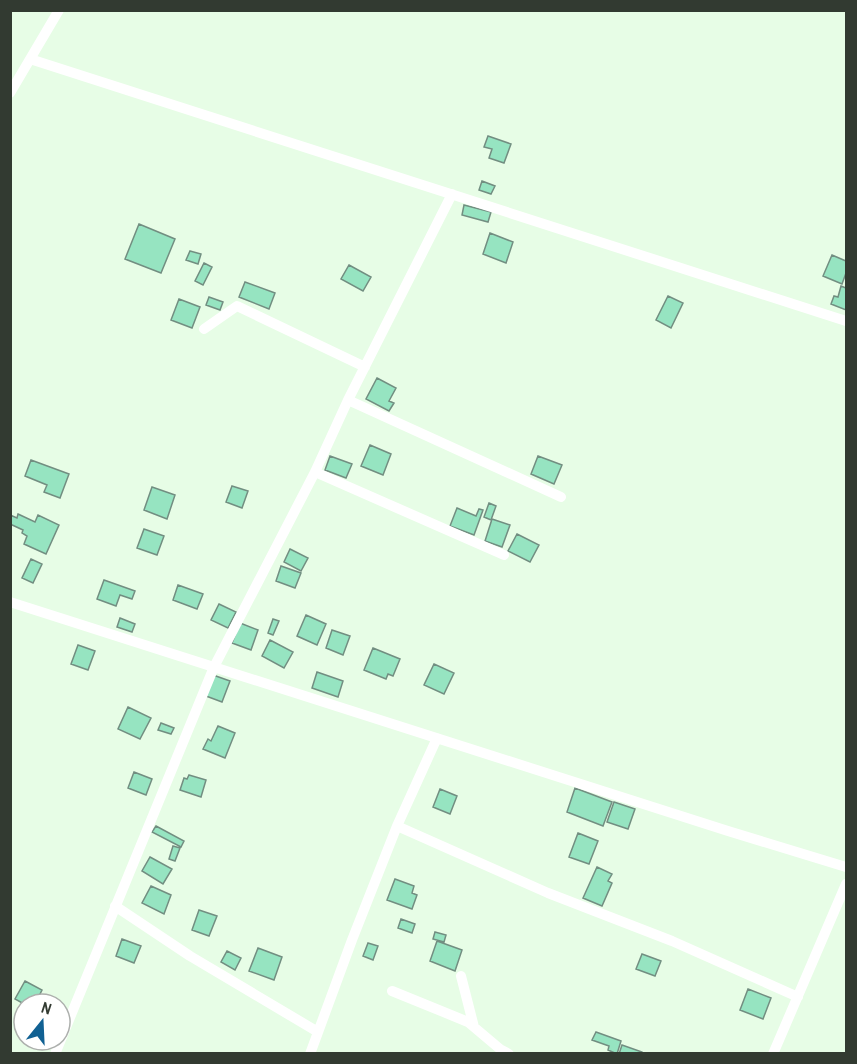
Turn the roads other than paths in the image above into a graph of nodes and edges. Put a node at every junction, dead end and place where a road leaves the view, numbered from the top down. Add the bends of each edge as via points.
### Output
1 (59, 10) edge
2 (30, 59) junction
3 (10, 93) edge
4 (452, 194) junction
5 (846, 321) edge
6 (204, 329) dead end
7 (365, 367) junction
8 (348, 400) junction
9 (315, 472) junction
10 (561, 497) dead end
11 (504, 555) dead end
12 (10, 602) edge
13 (214, 667) junction
14 (437, 738) junction
15 (397, 826) junction
16 (846, 867) edge
17 (846, 884) edge
18 (115, 906) junction
19 (461, 976) dead end
20 (392, 991) dead end
21 (798, 997) junction
22 (474, 1028) junction
23 (318, 1032) junction
24 (55, 1053) edge
25 (310, 1053) edge
26 (509, 1053) edge
27 (773, 1053) edge

1 - 2 street
2 - 3 street
2 - 4 street
4 - 5 street
4 - 7 street
6 - 7 street via 237,306
7 - 8 street
8 - 9 street
8 - 10 street
9 - 11 street
9 - 13 street
12 - 13 street
13 - 14 street
13 - 18 street
14 - 15 street
14 - 16 street
15 - 21 street
15 - 23 street
17 - 21 street
18 - 23 street
18 - 24 street
19 - 22 street
20 - 22 street via 468,1022
21 - 27 street
22 - 26 street
23 - 25 street

